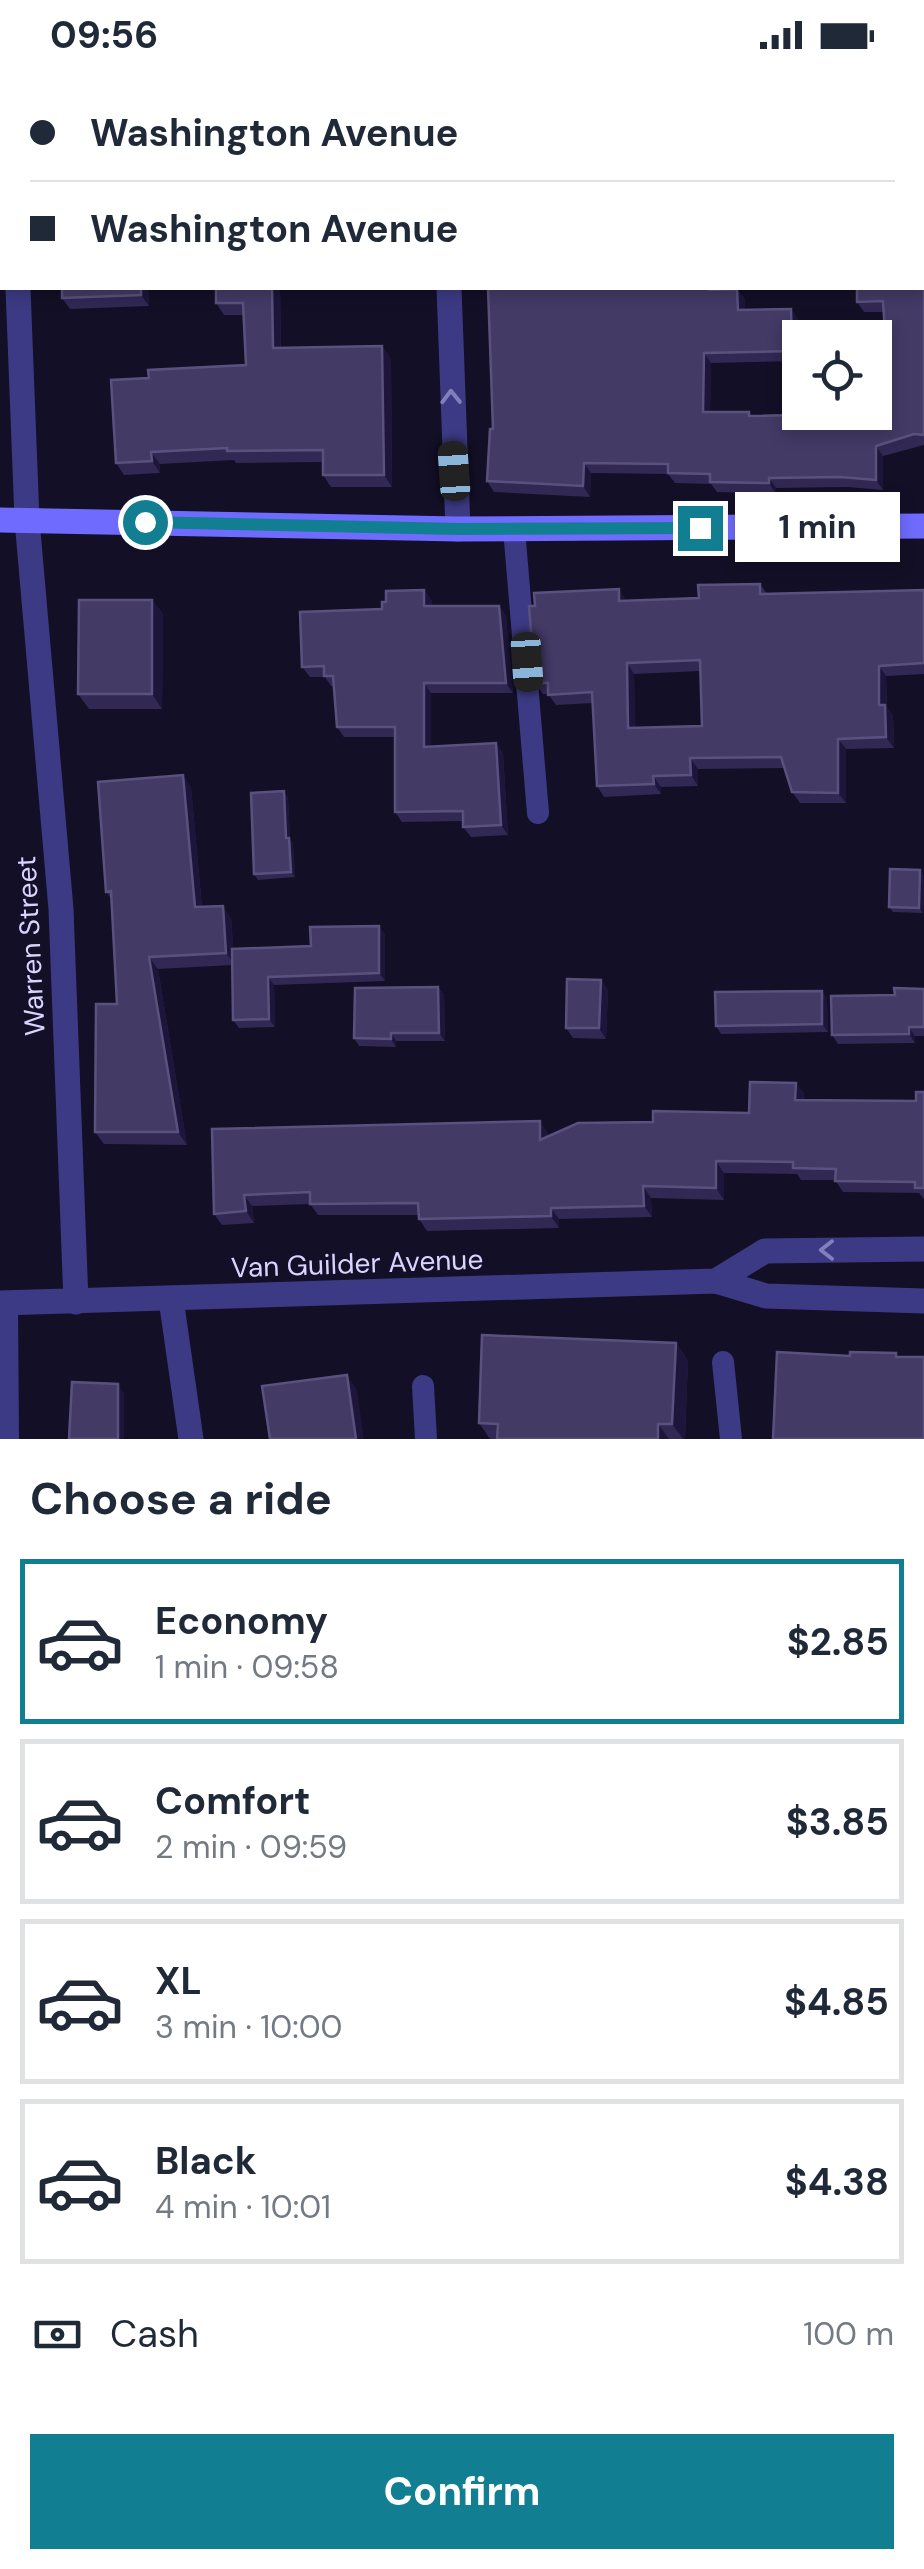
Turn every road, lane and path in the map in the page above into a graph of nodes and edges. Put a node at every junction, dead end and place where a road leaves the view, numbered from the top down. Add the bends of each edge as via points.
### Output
1 (18, 290) edge
2 (449, 290) edge
3 (0, 520) edge
4 (28, 520) junction
5 (924, 526) edge
6 (458, 529) junction
7 (514, 529) junction
8 (538, 812) dead end
9 (924, 1249) edge
10 (716, 1281) junction
11 (171, 1299) junction
12 (76, 1302) junction
13 (924, 1302) edge
14 (4, 1303) edge
15 (723, 1362) dead end
16 (424, 1386) dead end
17 (4, 1398) edge
18 (8, 1439) edge
19 (191, 1439) edge
20 (426, 1439) edge
21 (731, 1439) edge

1 - 4 street, Warren Street
6 -> 2 street
3 - 4 street
4 - 6 street
4 - 12 street, Warren Street via 61,909
5 - 7 street
6 - 7 street
7 - 8 lane
9 -> 10 street via 765,1250
10 - 11 street, Van Guilder Avenue
10 - 13 street, Van Guilder Avenue via 766,1296
11 - 12 street, Van Guilder Avenue
11 - 19 street
12 - 14 street, Van Guilder Avenue
14 - 17 lane
15 - 21 lane
16 - 20 lane
17 - 18 lane

